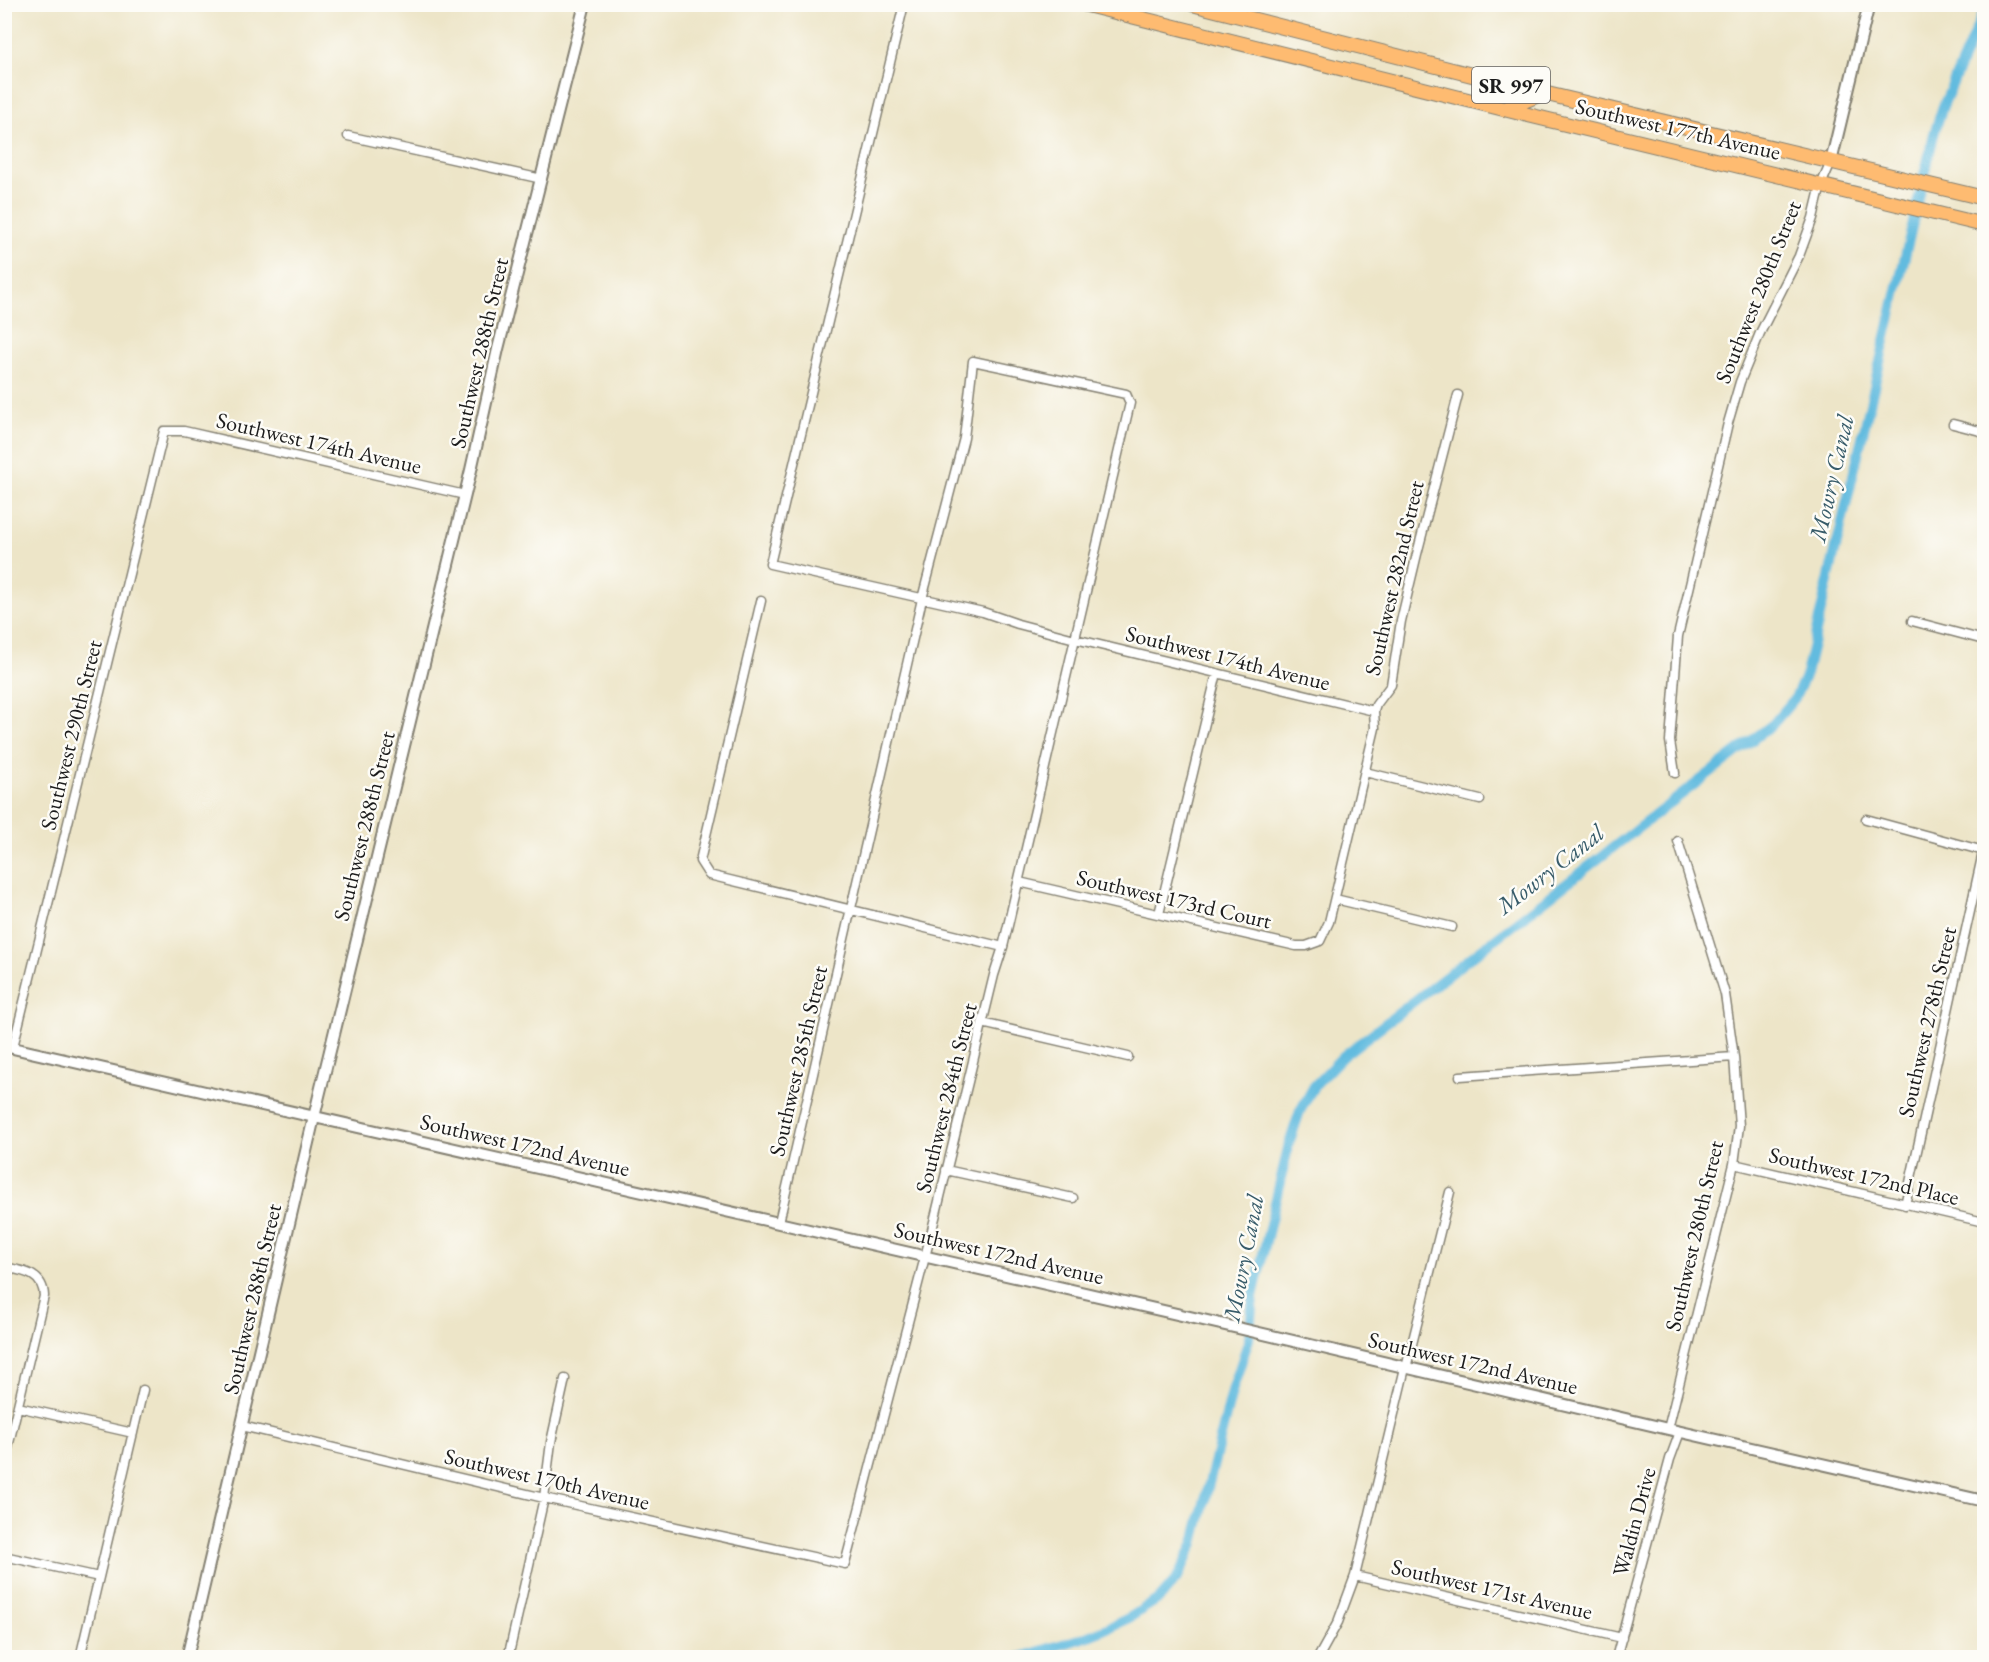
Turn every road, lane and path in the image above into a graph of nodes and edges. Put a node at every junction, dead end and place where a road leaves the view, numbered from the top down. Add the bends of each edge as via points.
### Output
1 (585, 4) edge
2 (904, 4) edge
3 (1083, 4) edge
4 (1192, 4) edge
5 (1869, 4) edge
6 (1543, 93) junction
7 (1505, 109) junction
8 (348, 136) dead end
9 (1831, 162) junction
10 (542, 179) junction
11 (1821, 185) junction
12 (1984, 198) edge
13 (1984, 225) edge
14 (1458, 395) dead end
15 (1953, 424) dead end
16 (164, 431) joint
17 (1984, 432) edge
18 (465, 495) junction
19 (922, 599) junction
20 (761, 602) dead end
21 (1912, 621) dead end
22 (1075, 639) junction
23 (1984, 640) edge
24 (1217, 673) junction
25 (1374, 711) junction
26 (1365, 772) junction
27 (1675, 773) dead end
28 (1480, 800) dead end
29 (1866, 819) dead end
30 (1678, 841) dead end
31 (1984, 850) edge
32 (1019, 882) junction
33 (1335, 899) junction
34 (852, 909) junction
35 (1159, 914) junction
36 (1452, 927) dead end
37 (1320, 941) joint
38 (1003, 947) junction
39 (982, 1023) junction
40 (9, 1046) edge
41 (1128, 1057) dead end
42 (1734, 1057) junction
43 (1460, 1076) dead end
44 (314, 1116) junction
45 (1734, 1164) junction
46 (946, 1170) junction
47 (1450, 1192) dead end
48 (1073, 1198) dead end
49 (1905, 1205) junction
50 (779, 1222) junction
51 (1984, 1222) edge
52 (925, 1257) junction
53 (4, 1267) edge
54 (1406, 1368) junction
55 (565, 1379) dead end
56 (143, 1390) dead end
57 (18, 1407) junction
58 (242, 1426) junction
59 (1668, 1430) junction
60 (133, 1432) junction
61 (1680, 1432) junction
62 (4, 1464) edge
63 (544, 1498) junction
64 (1984, 1501) edge
65 (4, 1556) edge
66 (845, 1564) joint
67 (1355, 1576) junction
68 (99, 1577) junction
69 (1622, 1638) junction
70 (80, 1658) edge
71 (187, 1658) edge
72 (508, 1658) edge
73 (1318, 1658) edge
74 (1616, 1658) edge

1 - 10 street, Southwest 288th Street
2 - 19 street, Southwest 174th Avenue via 770,564
3 - 7 highway, Southwest 177th Avenue / SR 997
4 - 6 highway, Southwest 177th Avenue / SR 997
5 - 9 street, Southwest 280th Street
6 - 7 highway
6 - 9 highway, Southwest 177th Avenue / SR 997
7 - 11 highway, Southwest 177th Avenue / SR 997
8 - 10 street
9 - 11 street, Southwest 280th Street
9 - 12 highway, Southwest 177th Avenue / SR 997
10 - 18 street, Southwest 288th Street
11 - 13 highway, Southwest 177th Avenue / SR 997
11 - 27 street, Southwest 280th Street via 1807,236 1760,333 1728,423 1678,636 1670,741
14 - 25 street, Southwest 282nd Street via 1401,621 1391,685
15 - 17 street
16 - 18 street, Southwest 174th Avenue via 184,431
16 - 40 street, Southwest 290th Street
18 - 44 street, Southwest 288th Street
19 - 22 street, Southwest 174th Avenue
19 - 22 street, Southwest 284th Street via 963,438 973,361 1126,394 1130,403
19 - 34 street, Southwest 285th Street
20 - 34 street via 700,861 709,875
21 - 23 street
22 - 24 street, Southwest 174th Avenue
22 - 32 street, Southwest 284th Street
24 - 25 street, Southwest 174th Avenue
24 - 35 street
25 - 26 street, Southwest 282nd Street via 1375,728
26 - 28 street
26 - 33 street, Southwest 282nd Street
29 - 31 street
30 - 42 street, Southwest 280th Street via 1725,994
31 - 49 street, Southwest 278th Street
32 - 35 street, Southwest 173rd Court
32 - 38 street, Southwest 284th Street
33 - 36 street
33 - 37 street, Southwest 282nd Street
34 - 38 street
34 - 50 street, Southwest 285th Street
35 - 37 street, Southwest 173rd Court via 1296,946
38 - 39 street, Southwest 284th Street
39 - 41 street
39 - 46 street, Southwest 284th Street
40 - 44 street, Southwest 172nd Avenue
42 - 43 street
42 - 45 street, Southwest 280th Street via 1738,1126
44 - 50 street, Southwest 172nd Avenue
44 - 58 street, Southwest 288th Street
45 - 49 street, Southwest 172nd Place
45 - 59 street, Southwest 280th Street
46 - 48 street
46 - 52 street, Southwest 284th Street
47 - 54 street
49 - 51 street, Southwest 172nd Place
50 - 52 street, Southwest 172nd Avenue
52 - 54 street, Southwest 172nd Avenue
52 - 66 street, Southwest 284th Street
53 - 57 street via 34,1275 44,1292
54 - 59 street, Southwest 172nd Avenue
54 - 67 street
55 - 63 street via 550,1442
56 - 60 street
57 - 60 street
57 - 62 street
58 - 63 street, Southwest 170th Avenue
58 - 71 street, Southwest 288th Street
59 - 61 street, Southwest 172nd Avenue
60 - 68 street
61 - 64 street, Southwest 172nd Avenue
61 - 69 street, Waldin Drive
63 - 66 street, Southwest 170th Avenue
63 - 72 street
65 - 68 street
67 - 69 street, Southwest 171st Avenue
67 - 73 street via 1338,1622
68 - 70 street
69 - 74 street, Waldin Drive

